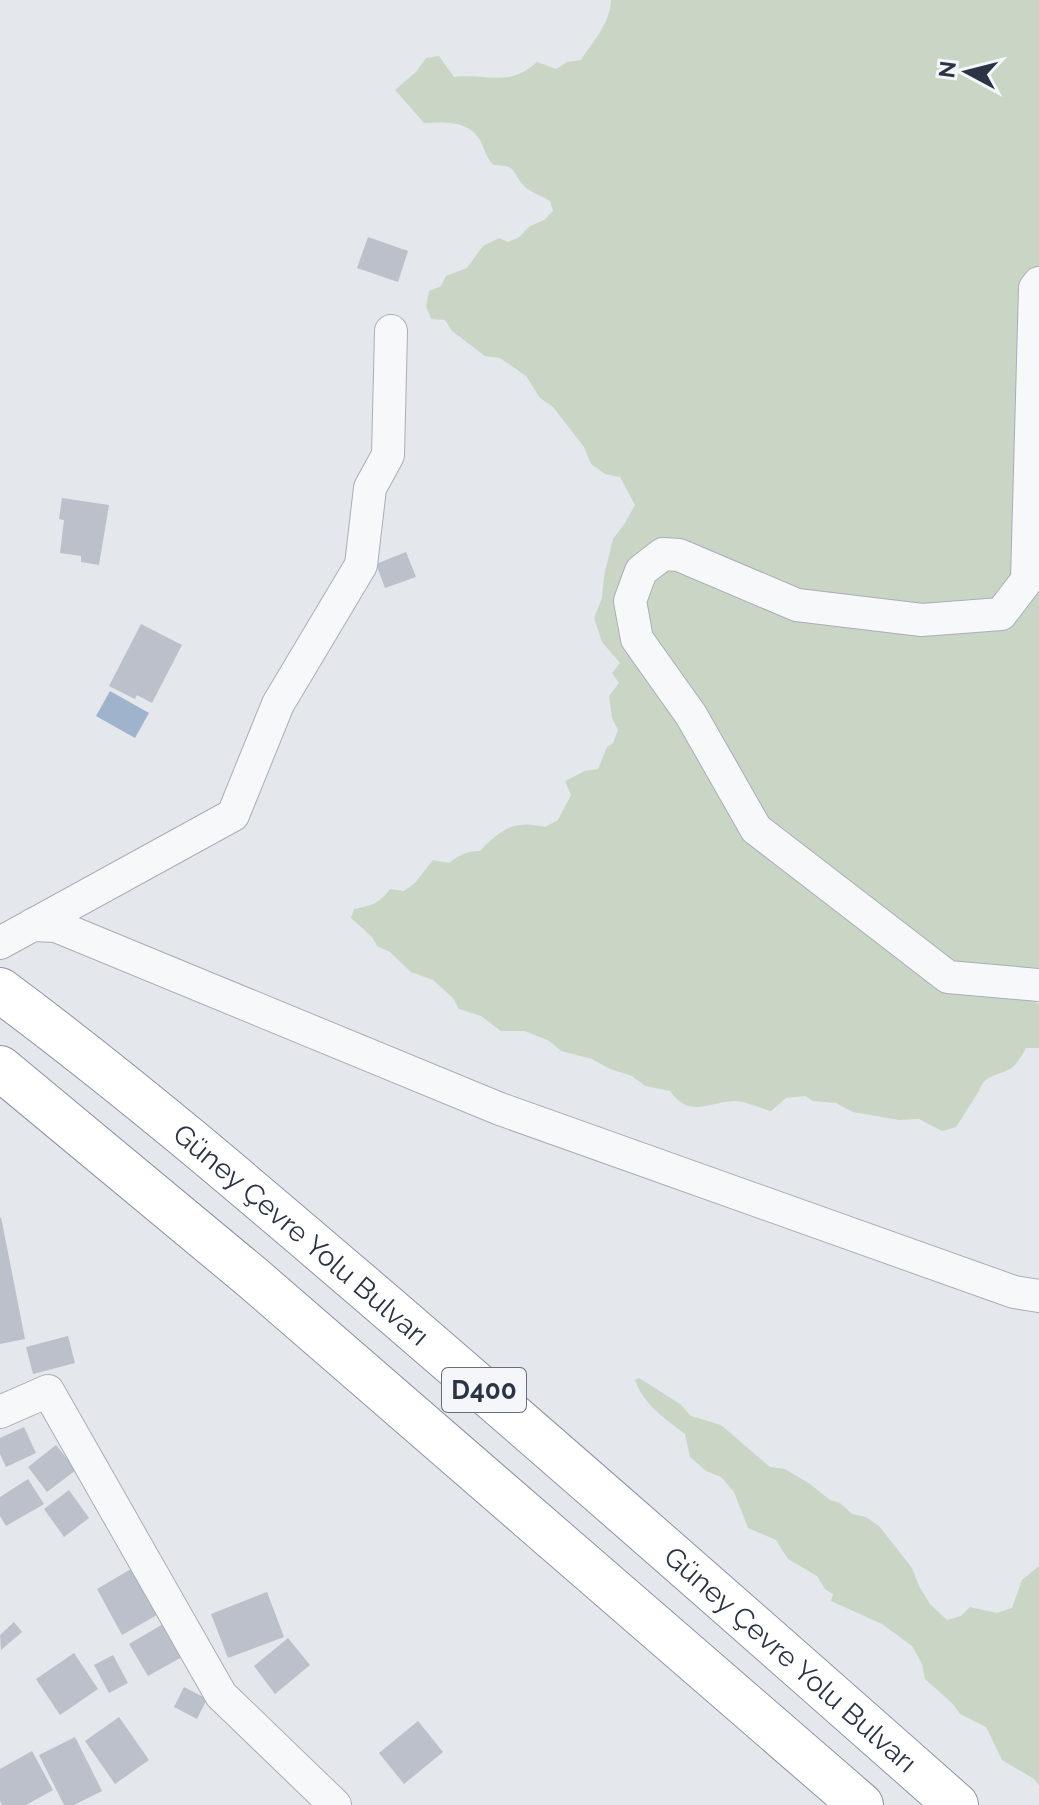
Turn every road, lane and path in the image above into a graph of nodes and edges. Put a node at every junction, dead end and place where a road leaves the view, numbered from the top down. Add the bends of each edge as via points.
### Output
1 (1039, 283) edge
2 (391, 331) dead end
3 (32, 925) junction
4 (0, 943) edge
5 (1039, 985) edge
6 (0, 990) edge
7 (0, 1068) edge
8 (1039, 1296) edge
9 (0, 1412) edge
10 (335, 1805) edge
11 (861, 1805) edge
12 (956, 1805) edge

1 - 5 street via 1027,580 1001,614 922,620 797,605 679,555 663,554 641,571 630,601 637,639 691,715 756,829 948,977
2 - 3 street via 388,455 370,488 361,565 278,704 233,815
3 - 4 street
3 - 8 street via 56,926 500,1109 1014,1292
6 - 12 highway, Güney Çevre Yolu Bulvarı / D400 via 172,1123 560,1455
7 - 11 highway, D400 via 253,1278
9 - 10 street via 48,1391 221,1695

